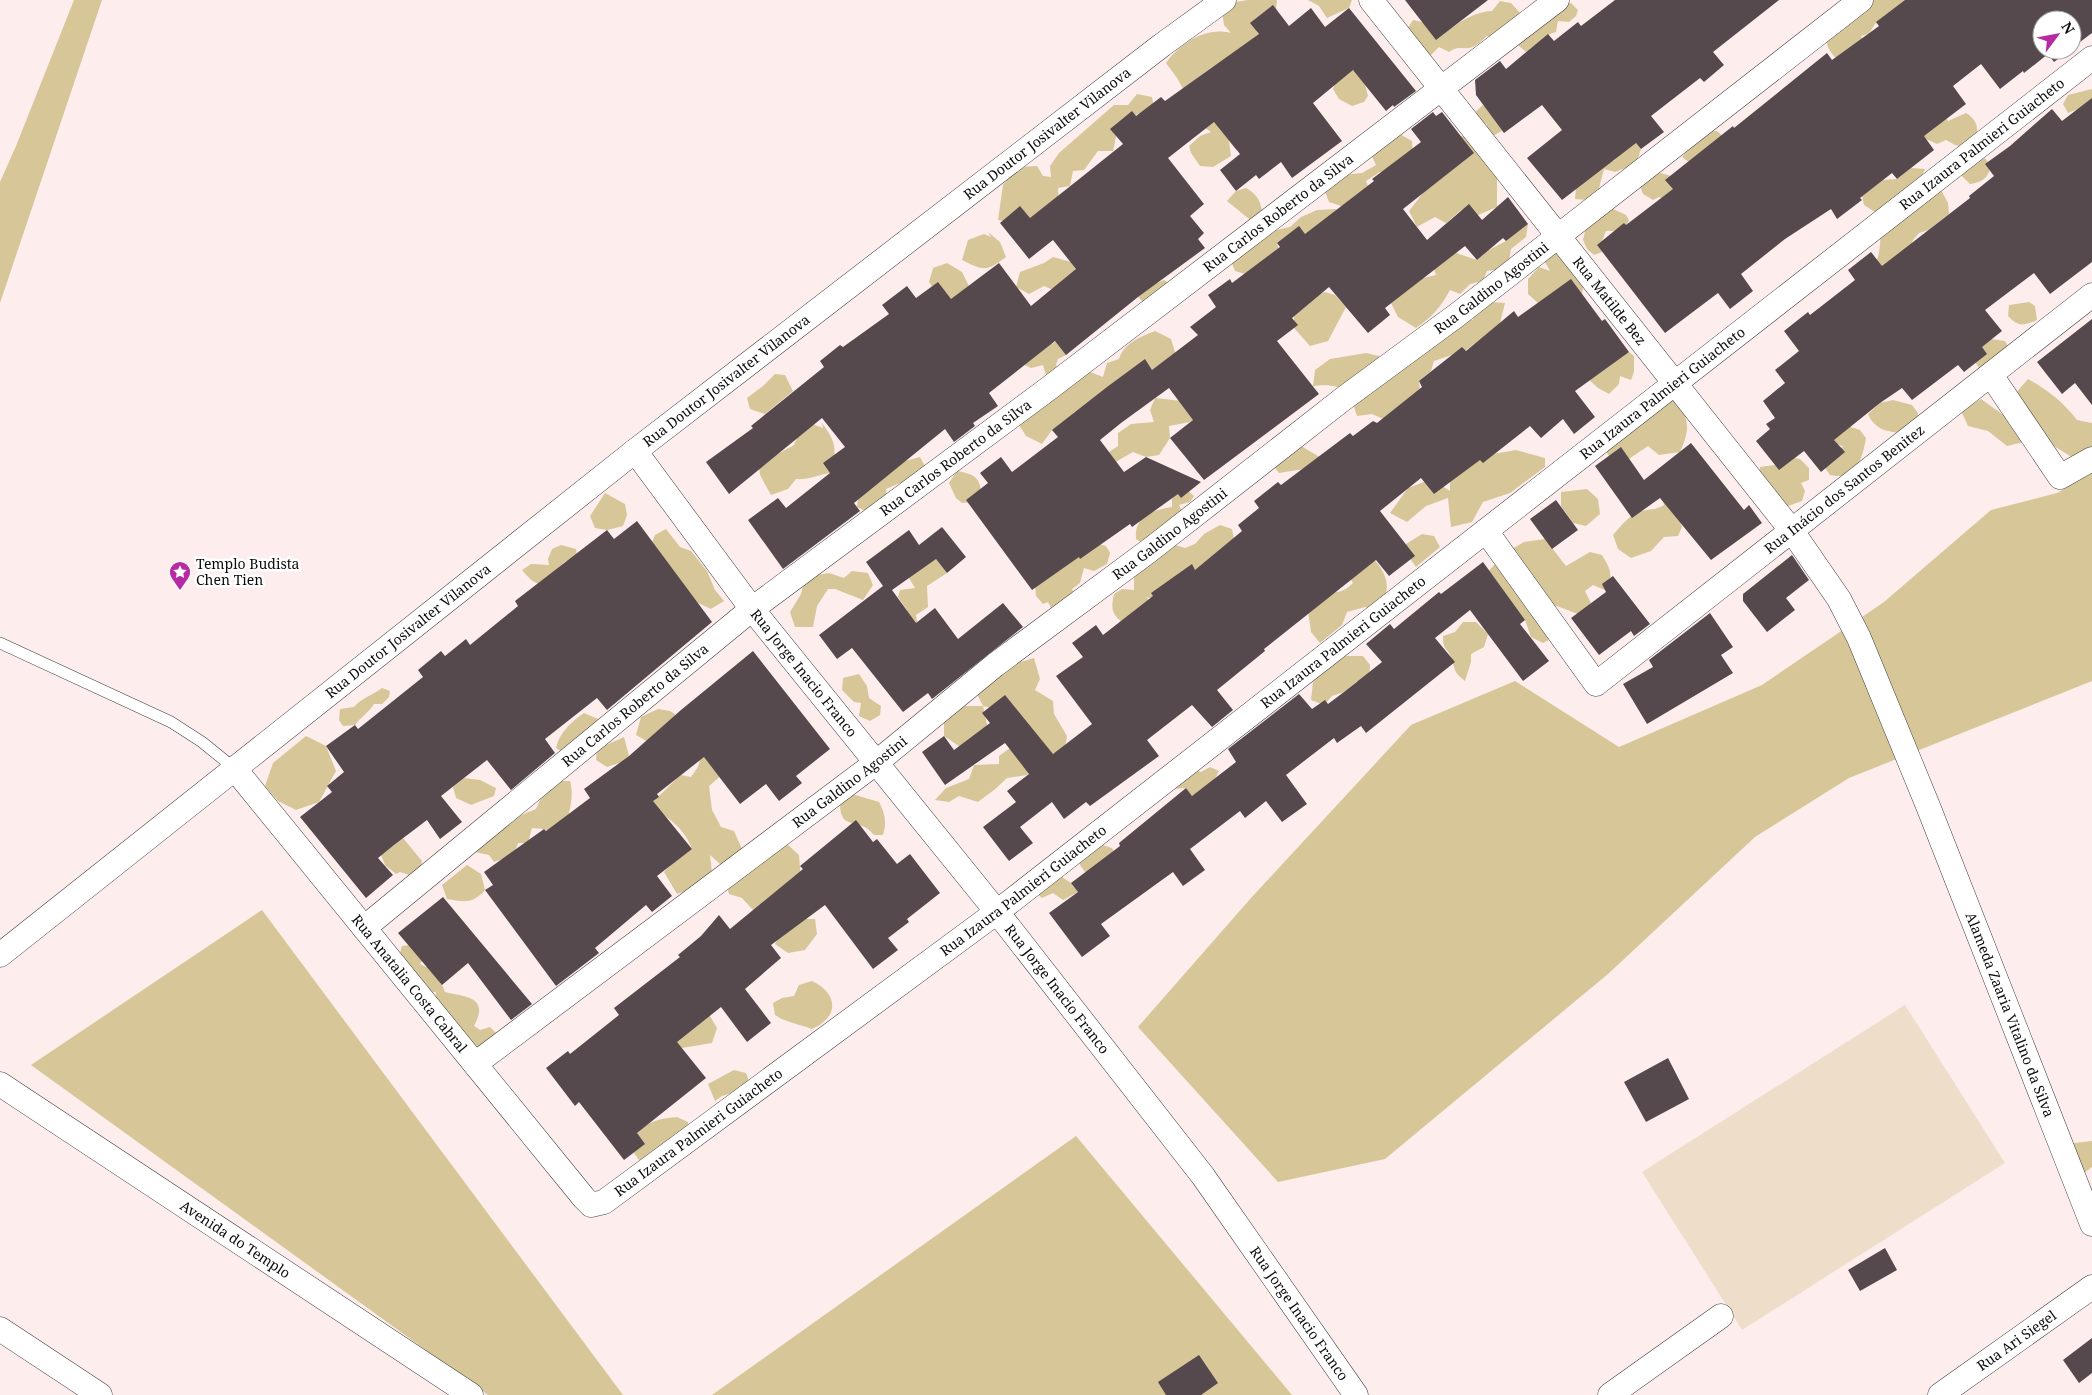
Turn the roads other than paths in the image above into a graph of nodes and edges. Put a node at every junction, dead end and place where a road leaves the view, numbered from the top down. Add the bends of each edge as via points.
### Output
1 (1224, 0) edge
2 (1371, 0) edge
3 (1557, 0) edge
4 (1861, 0) edge
5 (2092, 58) edge
6 (1442, 89) junction
7 (1558, 236) junction
8 (2092, 295) edge
9 (1991, 375) junction
10 (1675, 383) junction
11 (635, 451) junction
12 (2092, 459) edge
13 (1486, 531) junction
14 (1792, 531) junction
15 (752, 609) junction
16 (0, 643) edge
17 (877, 762) junction
18 (234, 768) junction
19 (997, 912) junction
20 (364, 928) junction
21 (0, 955) edge
22 (475, 1064) junction
23 (0, 1084) edge
24 (584, 1198) joint
25 (2092, 1224) edge
26 (2092, 1287) edge
27 (1721, 1316) dead end
28 (0, 1329) edge
29 (100, 1395) edge
30 (471, 1395) edge
31 (1356, 1395) edge
32 (1610, 1395) edge
33 (1940, 1395) edge

1 - 11 street, Rua Doutor Josivalter Vilanova
2 - 6 street, Rua Matilde Bez
3 - 6 street, Rua Carlos Roberto da Silva
4 - 7 street, Rua Galdino Agostini
5 - 10 street, Rua Izaura Palmieri Guiacheto
6 - 7 street, Rua Matilde Bez
6 - 15 street, Rua Carlos Roberto da Silva
7 - 10 street, Rua Matilde Bez
7 - 17 street, Rua Galdino Agostini via 995,665
8 - 9 street, Rua Inácio dos Santos Benitez
9 - 12 street via 2060,477
9 - 14 street, Rua Inácio dos Santos Benitez
10 - 13 street, Rua Izaura Palmieri Guiacheto
10 - 14 street, Rua Matilde Bez
11 - 15 street, Rua Jorge Inacio Franco
11 - 18 street, Rua Doutor Josivalter Vilanova
13 - 14 street, Rua Inácio dos Santos Benitez via 1596,684
13 - 19 street, Rua Izaura Palmieri Guiacheto
14 - 25 street, Alameda Zaaria Vitalino da Silva via 1839,599 1859,638
15 - 17 street, Rua Jorge Inacio Franco
15 - 20 street, Rua Carlos Roberto da Silva
16 - 18 lane via 172,722
17 - 19 street, Rua Jorge Inacio Franco
17 - 22 street, Rua Galdino Agostini
18 - 20 street, Rua Anatalia Costa Cabral
18 - 21 street, Rua Doutor Josivalter Vilanova
19 - 24 street, Rua Izaura Palmieri Guiacheto via 604,1202 591,1205
19 - 31 street, Rua Jorge Inacio Franco via 1203,1176
20 - 22 street, Rua Anatalia Costa Cabral
22 - 24 street, Rua Anatalia Costa Cabral
23 - 30 street, Avenida do Templo
26 - 33 street, Rua Ari Siegel
27 - 32 street
28 - 29 street

